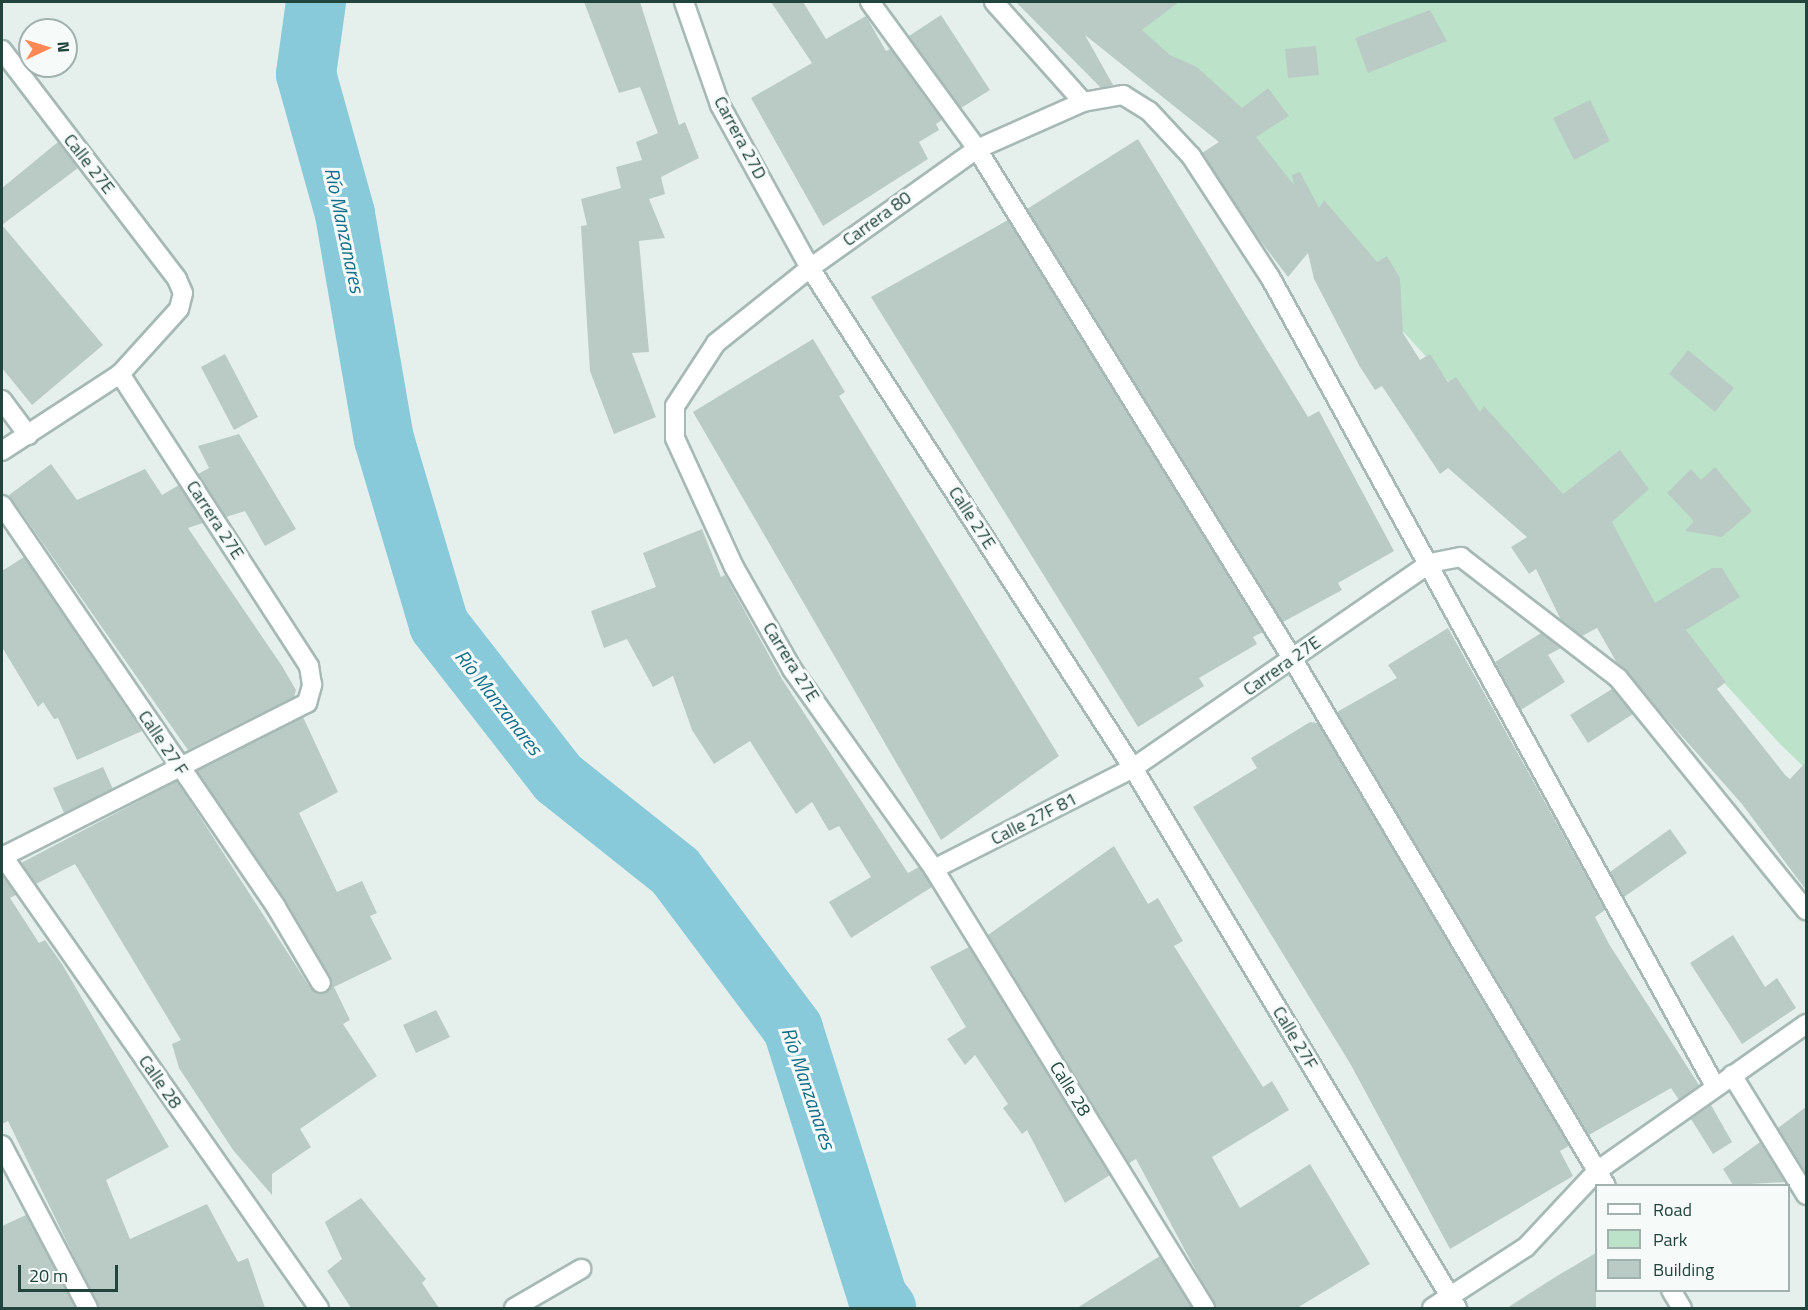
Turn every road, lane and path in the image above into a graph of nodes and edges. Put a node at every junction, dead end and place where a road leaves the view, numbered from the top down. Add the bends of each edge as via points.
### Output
1 (684, 2) edge
2 (870, 2) edge
3 (994, 2) edge
4 (2, 50) edge
5 (1083, 102) junction
6 (977, 149) junction
7 (810, 268) junction
8 (120, 374) junction
9 (2, 400) edge
10 (28, 435) junction
11 (675, 438) joint
12 (2, 451) edge
13 (2, 505) edge
14 (1430, 563) junction
15 (1292, 658) junction
16 (177, 765) junction
17 (1133, 768) junction
18 (2, 856) edge
19 (934, 869) junction
20 (1806, 910) edge
21 (321, 983) dead end
22 (1806, 1024) edge
23 (1732, 1075) junction
24 (1715, 1086) junction
25 (2, 1145) edge
26 (1602, 1178) edge
27 (1595, 1184) edge
28 (1806, 1195) edge
29 (581, 1269) dead end
30 (1672, 1292) edge
31 (1454, 1304) edge
32 (88, 1308) edge
33 (319, 1308) edge
34 (514, 1308) edge
35 (1205, 1308) edge
36 (1432, 1308) edge
37 (1682, 1308) edge

1 - 7 street, Carrera 27D via 720,105
2 - 6 street
3 - 5 street
4 - 8 street, Calle 27E via 177,279 183,293 179,309
5 - 6 street, Carrera 80
5 - 14 street, Carrera 80 via 1123,95 1149,111 1191,156 1270,277
6 - 7 street, Carrera 80
6 - 15 street
7 - 11 street, Carrera 80 via 716,343 688,379 675,406
7 - 17 street, Calle 27E
8 - 10 street
8 - 16 street, Carrera 27E via 309,666 312,685 307,704
9 - 10 street
10 - 12 street
11 - 19 street, Carrera 27E via 734,567 792,669
13 - 16 street, Calle 27 F
14 - 15 street, Carrera 27E
14 - 20 street via 1461,557 1474,564 1563,640 1618,678
14 - 24 street, Carrera 80
15 - 17 street, Carrera 27E
15 - 26 street
16 - 18 street
16 - 21 street, Calle 27 F via 276,907
17 - 19 street, Calle 27F 81
17 - 31 street, Calle 27F
18 - 33 street, Calle 28
19 - 35 street, Calle 28
22 - 23 street
23 - 24 street
23 - 28 street
24 - 26 street
25 - 32 street
27 - 31 street via 1526,1247
29 - 34 street
30 - 37 street
31 - 36 street

